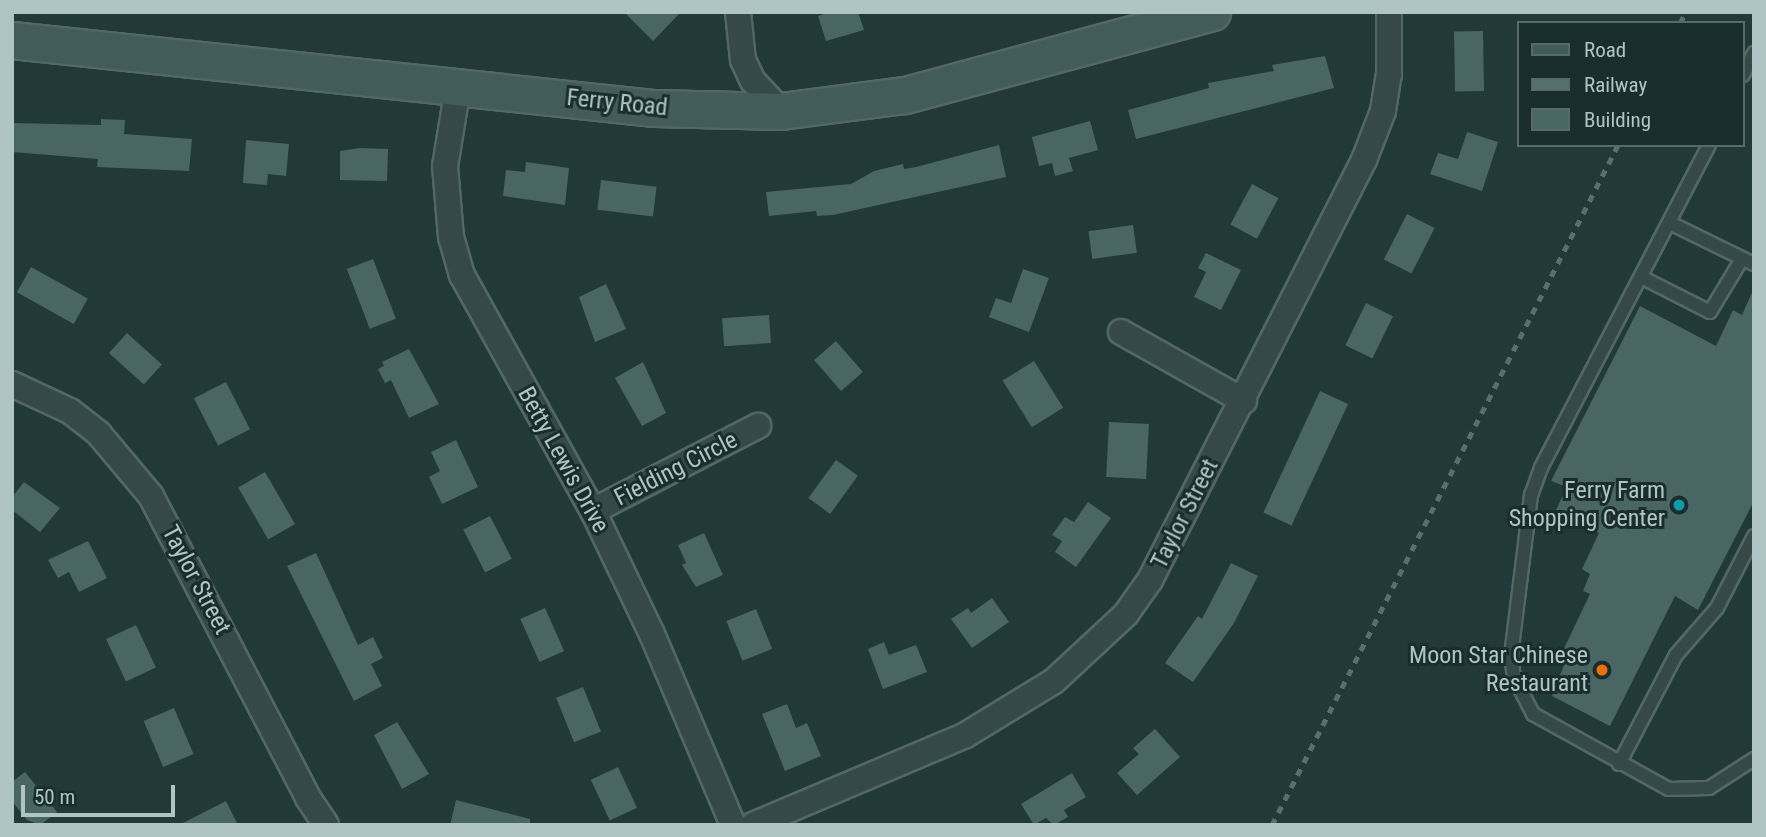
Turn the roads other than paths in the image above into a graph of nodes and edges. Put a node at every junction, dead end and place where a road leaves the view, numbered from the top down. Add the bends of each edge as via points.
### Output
1 (738, 12) edge
2 (1212, 12) edge
3 (1389, 12) edge
4 (12, 40) edge
5 (1754, 53) edge
6 (1745, 71) edge
7 (458, 87) junction
8 (781, 111) junction
9 (1708, 147) edge
10 (1670, 223) junction
11 (1748, 262) edge
12 (1643, 278) junction
13 (1121, 332) dead end
14 (12, 384) edge
15 (1244, 401) junction
16 (758, 426) dead end
17 (593, 511) junction
18 (1754, 536) edge
19 (1754, 758) edge
20 (1619, 764) junction
21 (326, 825) edge
22 (733, 825) edge
23 (753, 825) edge

1 - 8 street via 743,60 753,81
2 - 8 main road, Ferry Road via 905,95
3 - 15 street, Taylor Street via 1391,50 1383,111 1333,228
4 - 7 main road, Ferry Road
5 - 6 lane
7 - 8 main road, Ferry Road via 667,109
7 - 17 street, Betty Lewis Drive via 445,179 450,237 462,275
9 - 10 lane
10 - 11 lane
10 - 12 lane
11 - 12 lane via 1710,312
12 - 20 lane via 1531,495 1512,638 1514,677 1533,714
13 - 15 street
14 - 21 street, Taylor Street via 70,411 99,434 151,496 308,799
15 - 23 street, Taylor Street via 1150,580 1093,650 1021,704 964,736
16 - 17 street, Fielding Circle
17 - 22 street, Betty Lewis Drive via 652,634
18 - 20 lane via 1717,608 1676,655
19 - 20 lane via 1709,788 1689,792 1669,789

